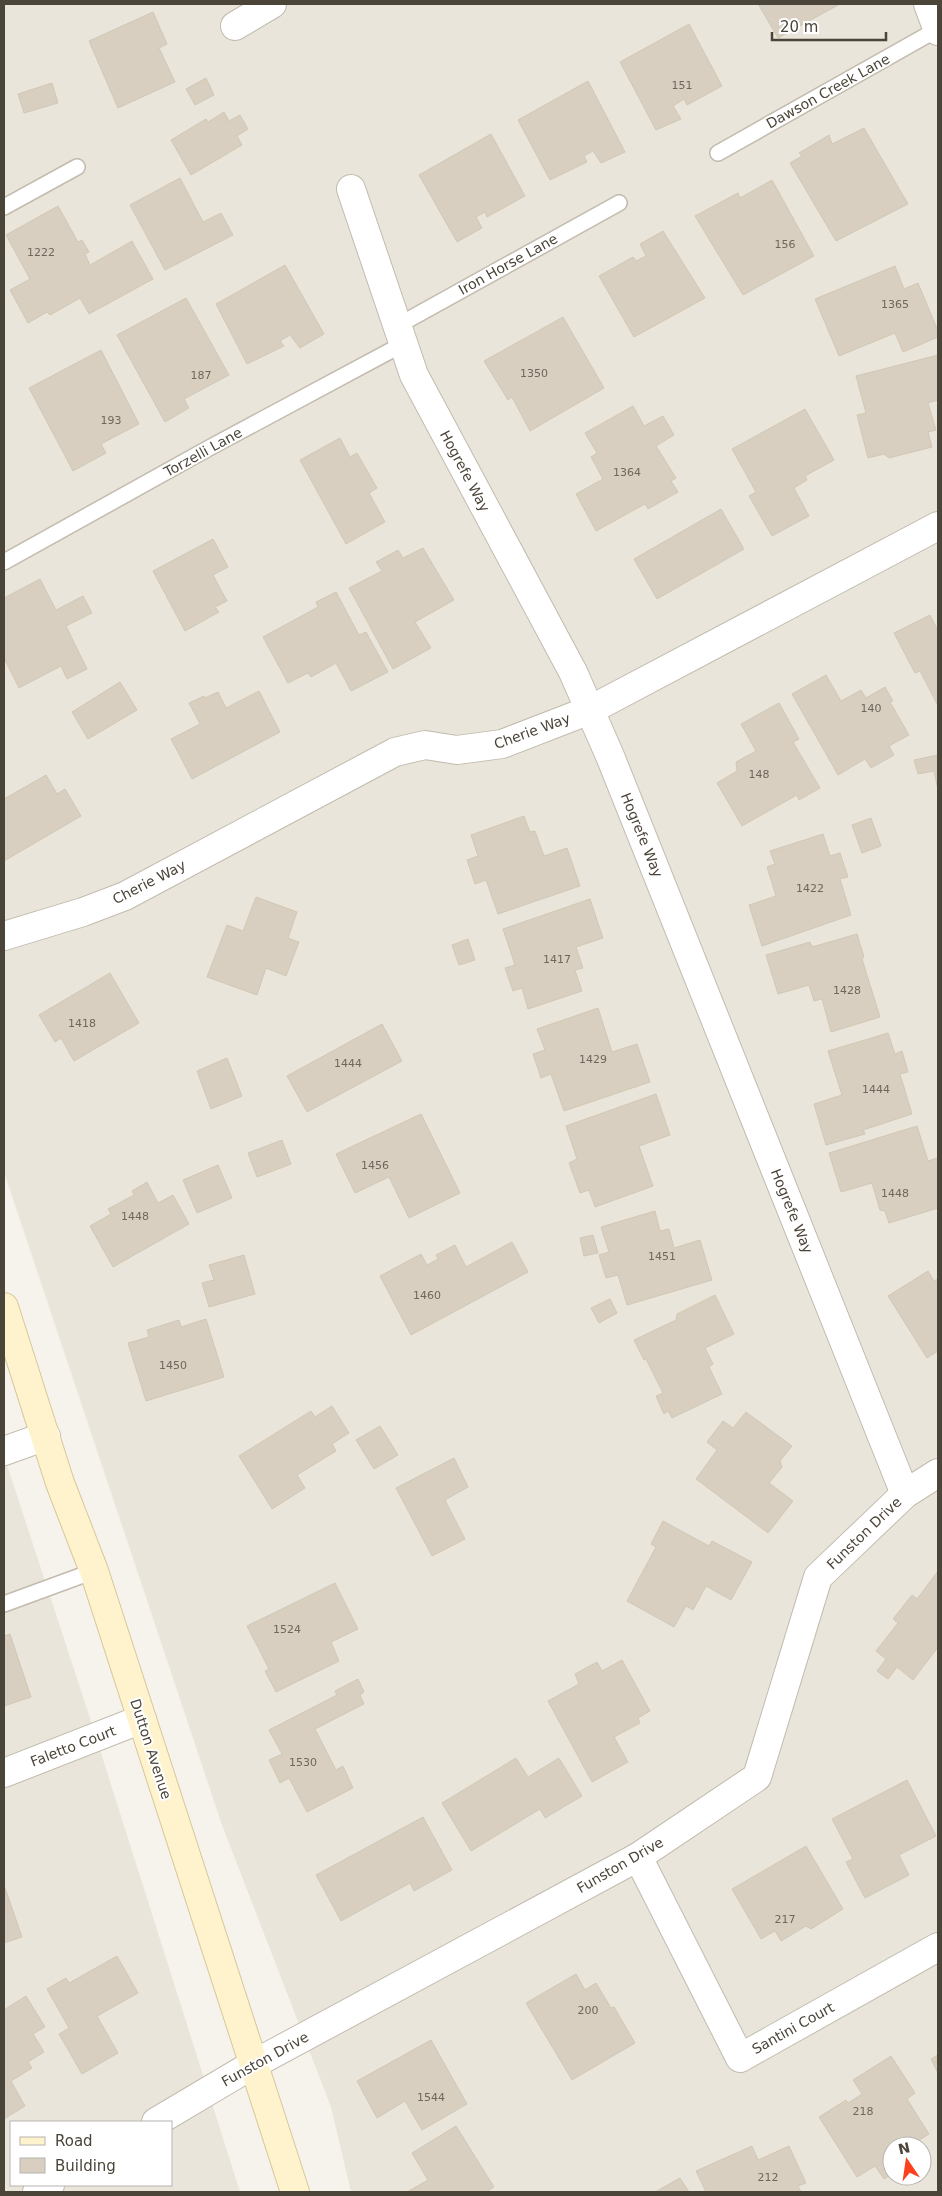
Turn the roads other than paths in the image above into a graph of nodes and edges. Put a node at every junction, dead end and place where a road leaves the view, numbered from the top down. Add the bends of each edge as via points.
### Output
1 (272, 4) edge
2 (928, 4) edge
3 (235, 26) dead end
4 (938, 30) edge
5 (718, 153) dead end
6 (76, 167) dead end
7 (351, 189) dead end
8 (619, 203) dead end
9 (4, 207) edge
10 (400, 335) junction
11 (938, 526) edge
12 (4, 562) edge
13 (590, 710) junction
14 (4, 936) edge
15 (4, 1307) edge
16 (46, 1436) junction
17 (4, 1451) edge
18 (938, 1473) edge
19 (905, 1494) junction
20 (94, 1571) junction
21 (4, 1604) edge
22 (142, 1719) junction
23 (4, 1773) edge
24 (638, 1857) junction
25 (938, 1947) edge
26 (252, 2065) junction
27 (158, 2121) edge
28 (48, 2186) edge
29 (37, 2192) edge
30 (295, 2192) edge

1 - 3 street
2 - 4 street
4 - 5 lane, Dawson Creek Lane
6 - 9 lane
7 - 10 street, Hogrefe Way
8 - 10 lane, Iron Horse Lane
10 - 12 lane, Torzelli Lane via 209,448
10 - 13 street, Hogrefe Way via 414,375 573,672
11 - 13 street, Cherie Way
13 - 14 street, Cherie Way via 502,744 457,750 425,745 395,752 125,896
13 - 19 street, Hogrefe Way
15 - 16 main road, Dutton Avenue
16 - 17 street
16 - 20 main road, Dutton Avenue via 60,1483
18 - 19 street, Funston Drive
19 - 24 street, Funston Drive via 818,1577 757,1777
20 - 21 lane
20 - 22 main road, Dutton Avenue
22 - 23 street, Faletto Court
22 - 26 main road, Dutton Avenue
24 - 25 street, Santini Court via 740,2058
24 - 26 street, Funston Drive
26 - 27 street, Funston Drive
26 - 30 main road, Dutton Avenue
28 - 29 street

